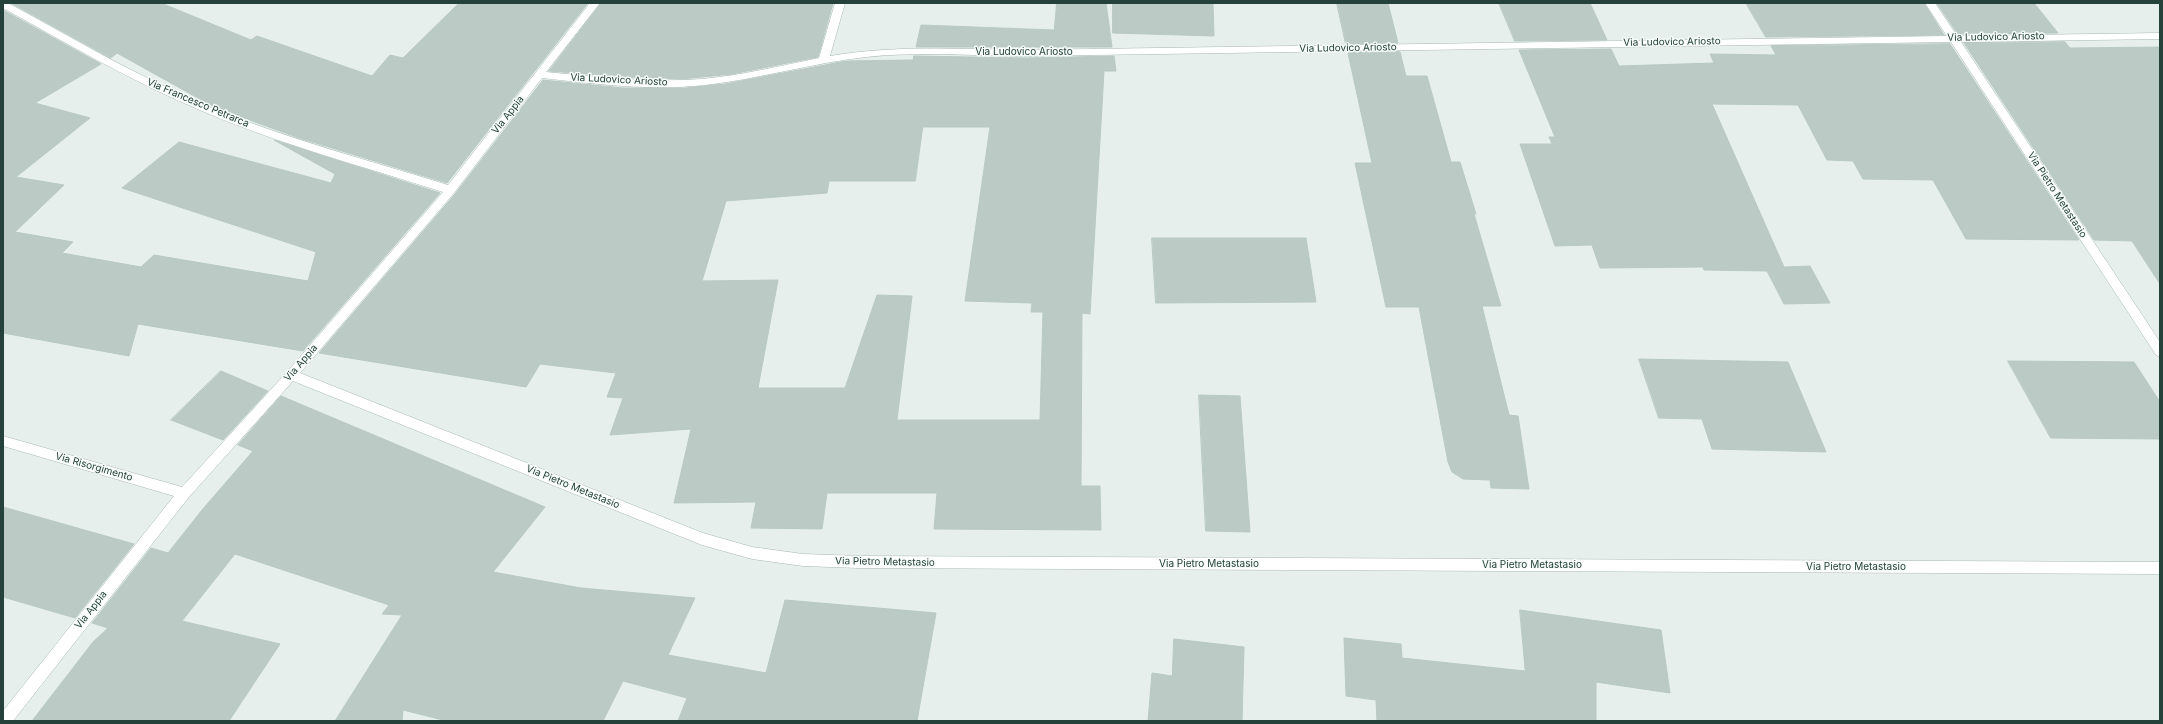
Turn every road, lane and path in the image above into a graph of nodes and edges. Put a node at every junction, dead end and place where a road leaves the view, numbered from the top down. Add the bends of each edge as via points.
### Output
1 (594, 3) edge
2 (840, 3) edge
3 (1930, 3) edge
4 (3, 4) edge
5 (2160, 36) edge
6 (1953, 38) junction
7 (824, 59) junction
8 (540, 75) junction
9 (450, 190) junction
10 (2160, 352) edge
11 (291, 375) junction
12 (3, 441) edge
13 (184, 492) junction
14 (2160, 568) edge
15 (4, 721) edge

1 - 8 street, Via Appia
2 - 7 street
3 - 6 street, Via Pietro Metastasio
4 - 9 street, Via Francesco Petrarca via 132,74 236,121
5 - 6 street, Via Ludovico Ariosto
6 - 7 street, Via Ludovico Ariosto via 1026,53 889,52
6 - 10 street, Via Pietro Metastasio
7 - 8 street, Via Ludovico Ariosto via 703,82 657,84
8 - 9 street, Via Appia
9 - 11 street, Via Appia
11 - 13 street, Via Appia
11 - 14 street, Via Pietro Metastasio via 702,538 752,553 803,560
12 - 13 street, Via Risorgimento
13 - 15 street, Via Appia

